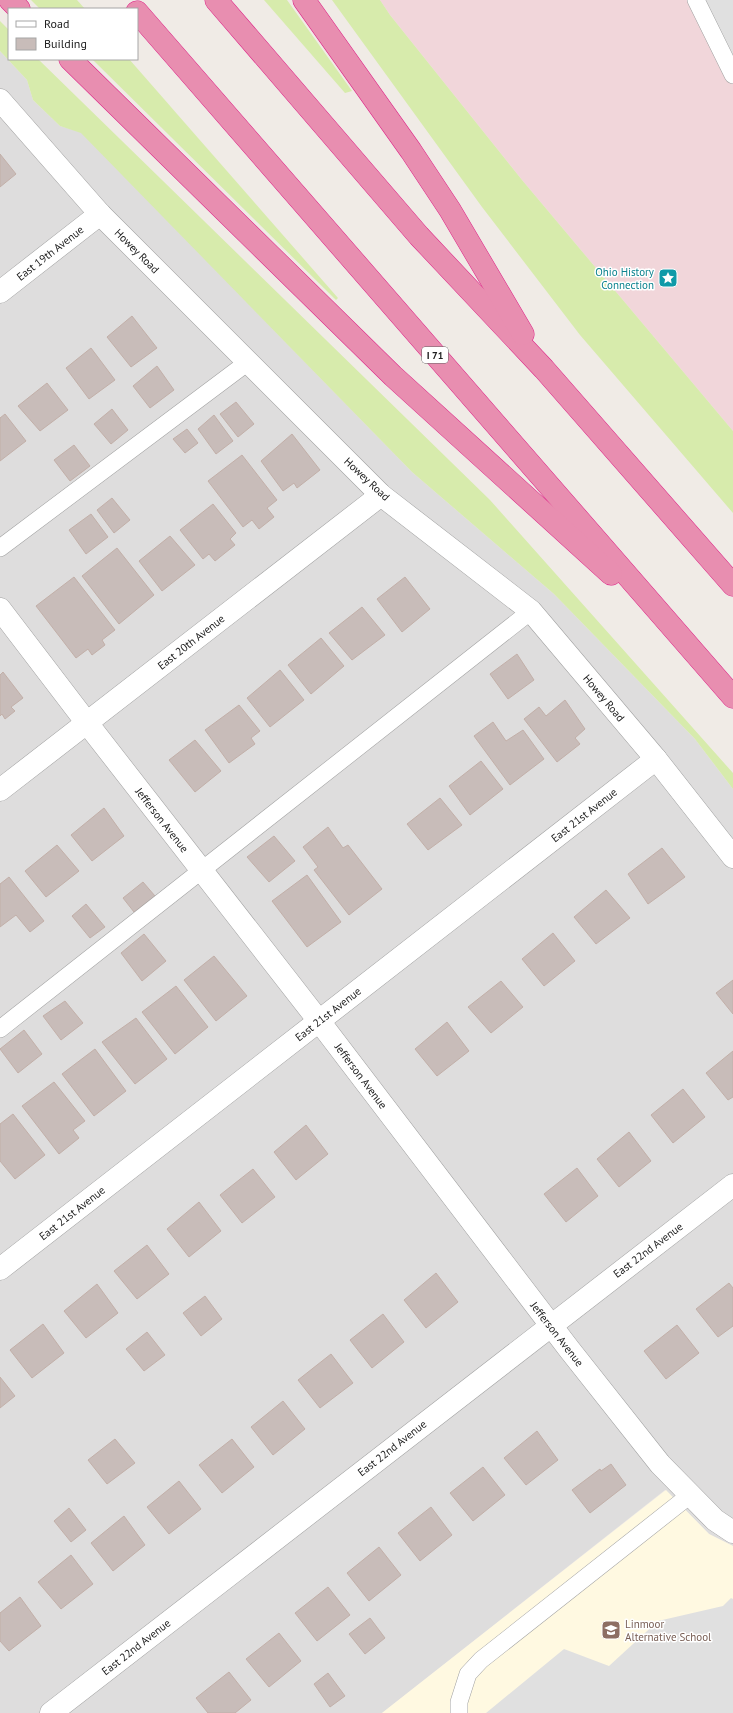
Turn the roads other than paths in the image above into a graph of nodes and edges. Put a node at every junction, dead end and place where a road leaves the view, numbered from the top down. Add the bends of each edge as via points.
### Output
1 (10, 0) edge
2 (127, 0) edge
3 (216, 0) edge
4 (304, 0) edge
5 (696, 0) edge
6 (18, 8) edge
7 (134, 8) edge
8 (138, 13) edge
9 (71, 60) edge
10 (733, 75) edge
11 (0, 100) edge
12 (100, 214) junction
13 (0, 292) edge
14 (248, 362) junction
15 (544, 369) junction
16 (381, 495) junction
17 (0, 548) edge
18 (733, 585) edge
19 (0, 609) edge
20 (531, 611) junction
21 (684, 640) junction
22 (733, 697) edge
23 (87, 723) junction
24 (656, 759) junction
25 (0, 790) edge
26 (733, 857) edge
27 (202, 871) junction
28 (319, 1021) junction
29 (0, 1029) edge
30 (733, 1185) edge
31 (0, 1269) edge
32 (550, 1325) junction
33 (690, 1495) junction
34 (733, 1532) edge
35 (51, 1713) edge
36 (459, 1713) edge

1 - 6 highway
2 - 7 highway
3 - 15 highway via 419,236
4 - 15 highway via 450,210
5 - 10 lane
8 - 21 highway, I 71
9 - 21 highway via 393,376
11 - 12 street, Howey Road
12 - 13 street, East 19th Avenue
12 - 14 street, Howey Road
14 - 16 street, Howey Road
14 - 17 lane
15 - 18 highway
16 - 20 street, Howey Road
16 - 23 street, East 20th Avenue
19 - 23 street, Jefferson Avenue
20 - 24 street, Howey Road
20 - 27 lane
21 - 22 highway, I 71
23 - 25 street, East 20th Avenue
23 - 27 street, Jefferson Avenue
24 - 26 street, Howey Road
24 - 28 street, East 21st Avenue
27 - 28 street, Jefferson Avenue
27 - 29 lane
28 - 31 street, East 21st Avenue
28 - 32 street, Jefferson Avenue
30 - 32 street, East 22nd Avenue
32 - 33 street, Jefferson Avenue via 660,1464
32 - 35 street, East 22nd Avenue
33 - 34 street, Jefferson Avenue via 717,1522
33 - 36 lane via 481,1660 468,1674 459,1702

